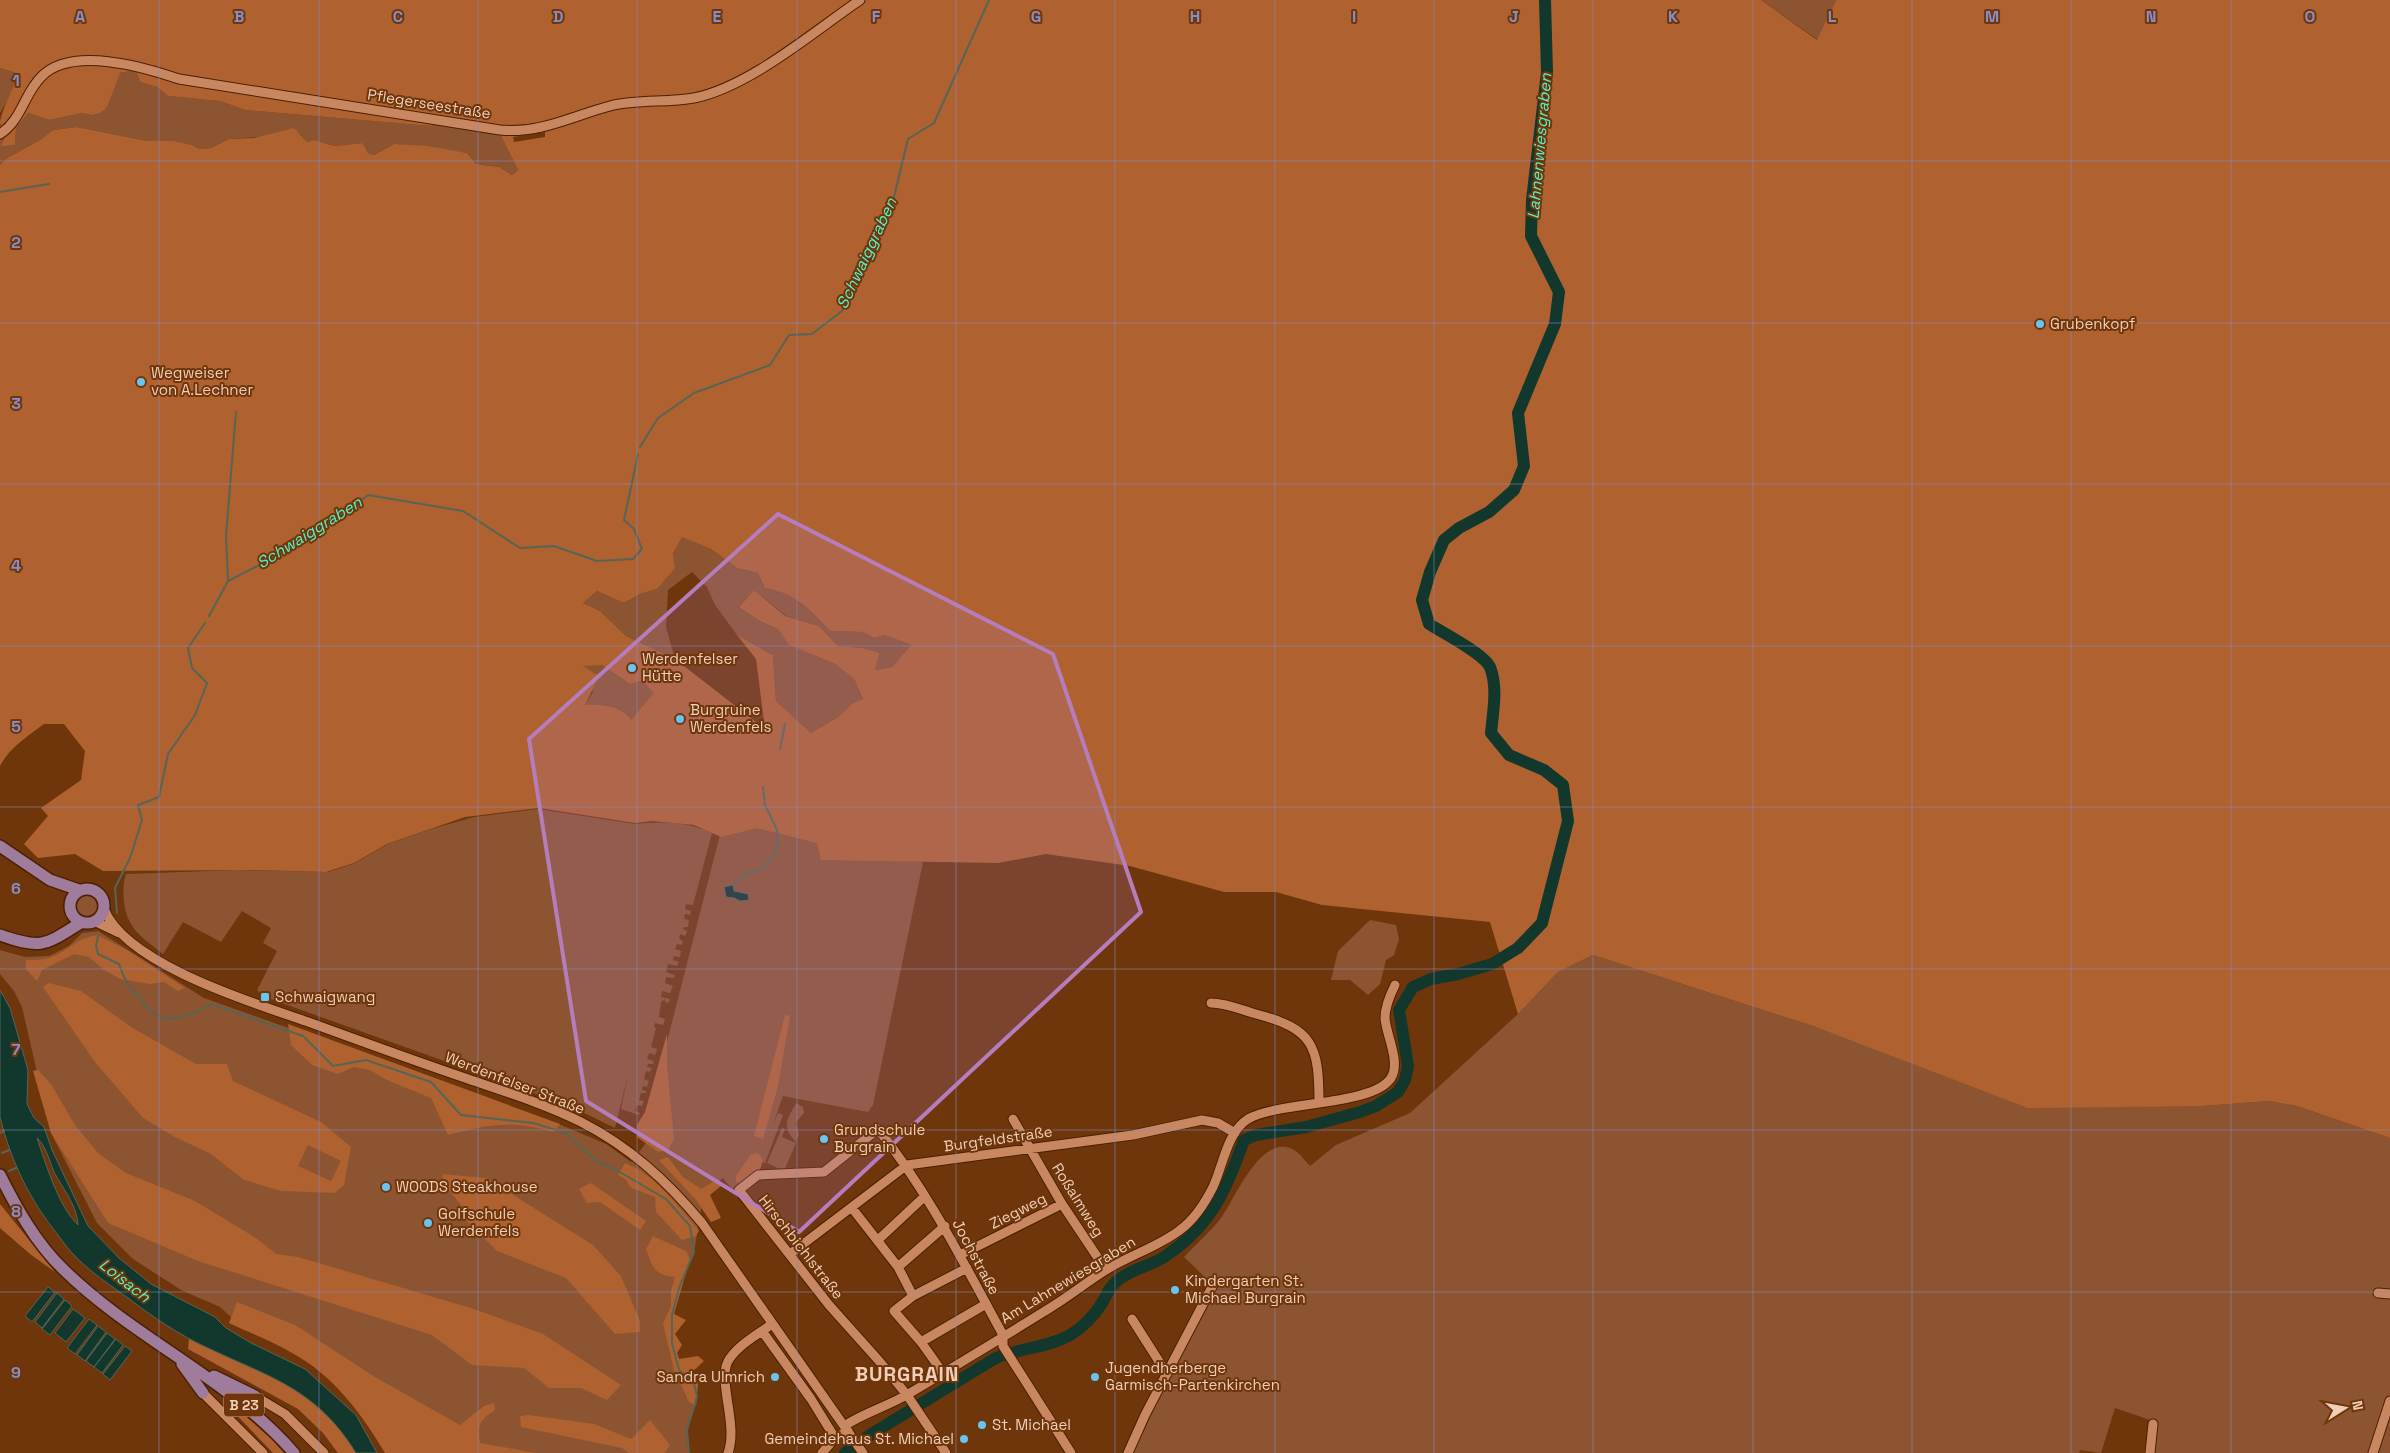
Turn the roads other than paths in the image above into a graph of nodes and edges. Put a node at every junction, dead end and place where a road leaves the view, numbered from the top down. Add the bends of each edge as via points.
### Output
1 (860, 0) edge
2 (0, 134) edge
3 (0, 846) edge
4 (50, 880) junction
5 (79, 890) junction
6 (70, 908) junction
7 (104, 909) junction
8 (88, 922) junction
9 (120, 933) junction
10 (3, 937) edge
11 (58, 938) junction
12 (1395, 985) dead end
13 (1211, 1002) dead end
14 (1319, 1103) junction
15 (1013, 1119) dead end
16 (878, 1129) joint
17 (1235, 1133) junction
18 (1031, 1148) junction
19 (907, 1165) junction
20 (0, 1176) edge
21 (925, 1196) junction
22 (1062, 1204) junction
23 (852, 1208) junction
24 (945, 1226) junction
25 (878, 1240) junction
26 (790, 1254) junction
27 (960, 1255) junction
28 (898, 1267) junction
29 (967, 1268) junction
30 (1106, 1270) junction
31 (1213, 1285) dead end
32 (2378, 1293) dead end
33 (2390, 1294) edge
34 (913, 1296) junction
35 (986, 1304) junction
36 (1132, 1319) dead end
37 (772, 1324) junction
38 (762, 1331) junction
39 (1003, 1335) junction
40 (920, 1342) junction
41 (177, 1356) junction
42 (187, 1364) junction
43 (943, 1373) junction
44 (1167, 1374) junction
45 (203, 1393) joint
46 (907, 1395) junction
47 (255, 1396) joint
48 (2390, 1401) edge
49 (2153, 1424) dead end
50 (846, 1428) junction
51 (835, 1438) junction
52 (863, 1452) edge
53 (263, 1453) edge
54 (294, 1453) edge
55 (324, 1453) edge
56 (728, 1453) edge
57 (822, 1453) edge
58 (946, 1453) edge
59 (1071, 1453) edge
60 (1128, 1453) edge
61 (2150, 1453) edge
62 (2373, 1453) edge

1 - 2 street, Pflegerseestraße via 783,54 736,82 709,93 678,100 642,100 621,104 532,130 500,130 179,79 145,68 88,61 62,66 42,76 14,123
3 - 4 main road
4 - 5 main road
4 - 6 main road via 65,895
5 - 6 main road via 73,894
5 - 7 main road via 90,888 97,891
6 - 8 main road via 74,918
6 - 11 main road via 68,921
7 - 8 main road via 100,918
7 - 9 street, Werdenfelser Straße
8 - 9 street, Werdenfelser Straße
8 - 11 main road
9 - 37 street, Werdenfelser Straße via 160,961 202,983 551,1108 612,1140 674,1190 702,1223
10 - 11 main road via 31,945
12 - 14 street, Am Lahnewiesgraben via 1386,1018 1394,1061 1390,1079 1366,1092
13 - 14 street via 1288,1023 1303,1034 1314,1054
14 - 17 street, Am Lahnewiesgraben via 1257,1115
15 - 18 street, Roßalmweg
16 - 19 street, Jochstraße
16 - 26 street, Hirschbichlstraße via 824,1172 758,1175 740,1190
17 - 18 street, Burgfeldstraße via 1218,1123 1202,1120 1134,1134
17 - 30 street, Am Lahnewiesgraben via 1202,1206 1182,1229
18 - 19 street, Burgfeldstraße
18 - 22 street, Roßalmweg
19 - 21 street, Jochstraße
19 - 23 street
20 - 41 main road, B 23 via 36,1238 62,1268 91,1294
21 - 24 street, Jochstraße
21 - 25 street
22 - 27 street, Ziegweg
22 - 30 street, Roßalmweg
23 - 25 street
23 - 26 street
24 - 27 street, Jochstraße
24 - 28 street
25 - 28 street
26 - 46 street, Hirschbichlstraße via 828,1305
27 - 29 street, Jochstraße
28 - 34 street
29 - 34 street
29 - 35 street, Jochstraße
30 - 39 street, Am Lahnewiesgraben via 1046,1311
31 - 44 street
32 - 33 street
34 - 40 street via 894,1311
35 - 39 street, Jochstraße
35 - 40 street
36 - 44 street
37 - 38 street
37 - 50 street, Werdenfelser Straße
38 - 51 street
38 - 56 street via 730,1358 725,1372 732,1426
39 - 43 street, Am Lahnewiesgraben
39 - 59 street, Jochstraße via 1003,1346
40 - 43 street
41 - 42 main road, B 23
41 - 45 main road
42 - 47 main road
42 - 54 main road, B 23 via 259,1416
43 - 46 street, Am Lahnewiesgraben
44 - 60 street
45 - 53 street
46 - 50 street, Am Lahnewiesgraben via 859,1416
46 - 58 street, Hirschbichlstraße
47 - 55 street via 285,1414
48 - 62 street
49 - 61 street
50 - 51 street, Am Lahnewiesgraben
50 - 52 street, Werdenfelser Straße
51 - 57 street

